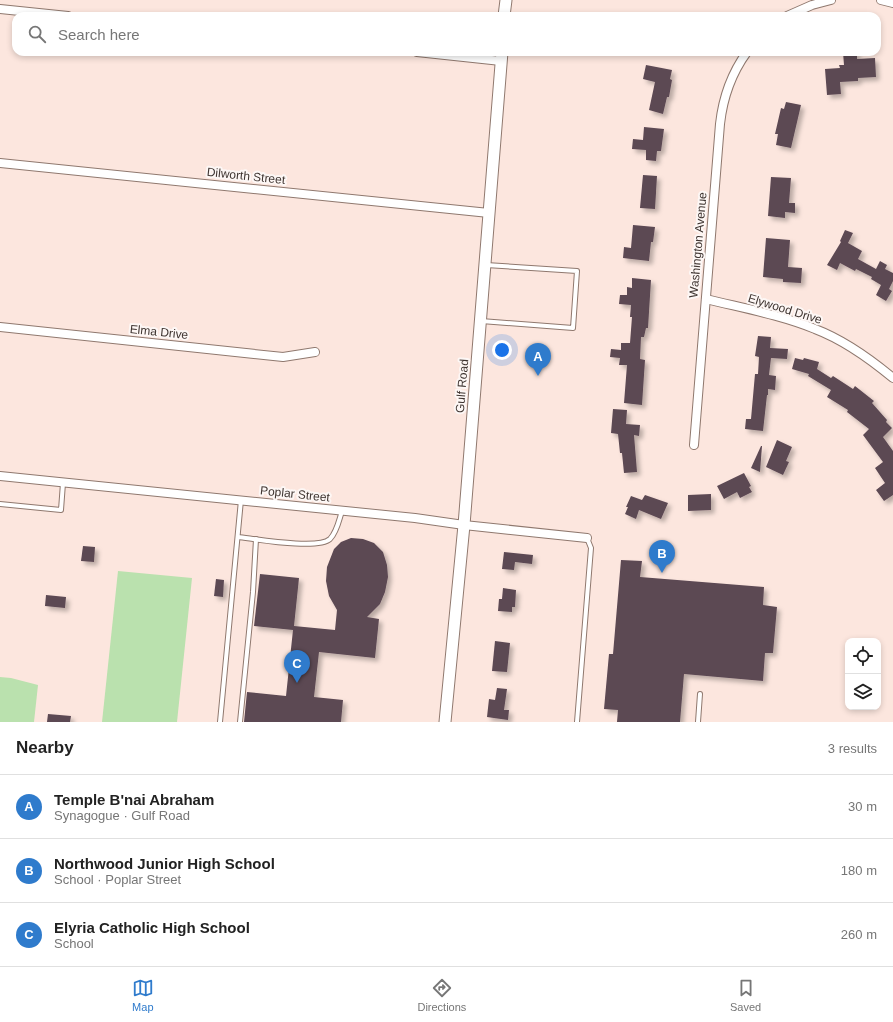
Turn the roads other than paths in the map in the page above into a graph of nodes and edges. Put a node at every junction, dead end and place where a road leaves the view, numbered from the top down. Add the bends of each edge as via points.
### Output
1 (506, 0) edge
2 (831, 0) edge
3 (881, 0) edge
4 (893, 3) edge
5 (0, 9) edge
6 (29, 12) edge
7 (504, 12) edge
8 (796, 12) edge
9 (501, 56) edge
10 (745, 56) edge
11 (0, 163) edge
12 (489, 214) junction
13 (485, 265) junction
14 (706, 299) junction
15 (480, 321) junction
16 (0, 328) edge
17 (315, 352) dead end
18 (893, 378) edge
19 (694, 445) dead end
20 (0, 476) edge
21 (63, 482) junction
22 (241, 500) junction
23 (0, 504) edge
24 (342, 511) junction
25 (464, 525) junction
26 (238, 537) junction
27 (587, 538) joint
28 (256, 539) junction
29 (700, 694) dead end
30 (220, 722) edge
31 (240, 722) edge
32 (445, 722) edge
33 (577, 722) edge
34 (698, 722) edge

1 - 7 street
2 - 8 street
3 - 4 street
5 - 6 street
9 - 12 street, Gulf Road
10 - 14 street, Washington Avenue via 734,73 722,107
11 - 12 street, Dilworth Street
12 - 13 street, Gulf Road
13 - 15 street, Gulf Road
13 - 15 lane via 577,271 573,328
14 - 18 street, Elywood Drive via 816,329 857,350
14 - 19 street, Washington Avenue
15 - 25 street, Gulf Road
16 - 17 street, Elma Drive via 283,357
20 - 21 street, Poplar Street
21 - 22 street, Poplar Street
21 - 23 lane via 61,510
22 - 24 street, Poplar Street
22 - 26 lane
24 - 25 street, Poplar Street
24 - 28 lane via 334,534 323,543 298,544
25 - 27 street, Poplar Street
25 - 32 street, Gulf Road
26 - 28 lane
26 - 30 lane
27 - 33 lane via 591,548
28 - 31 lane
29 - 34 lane

